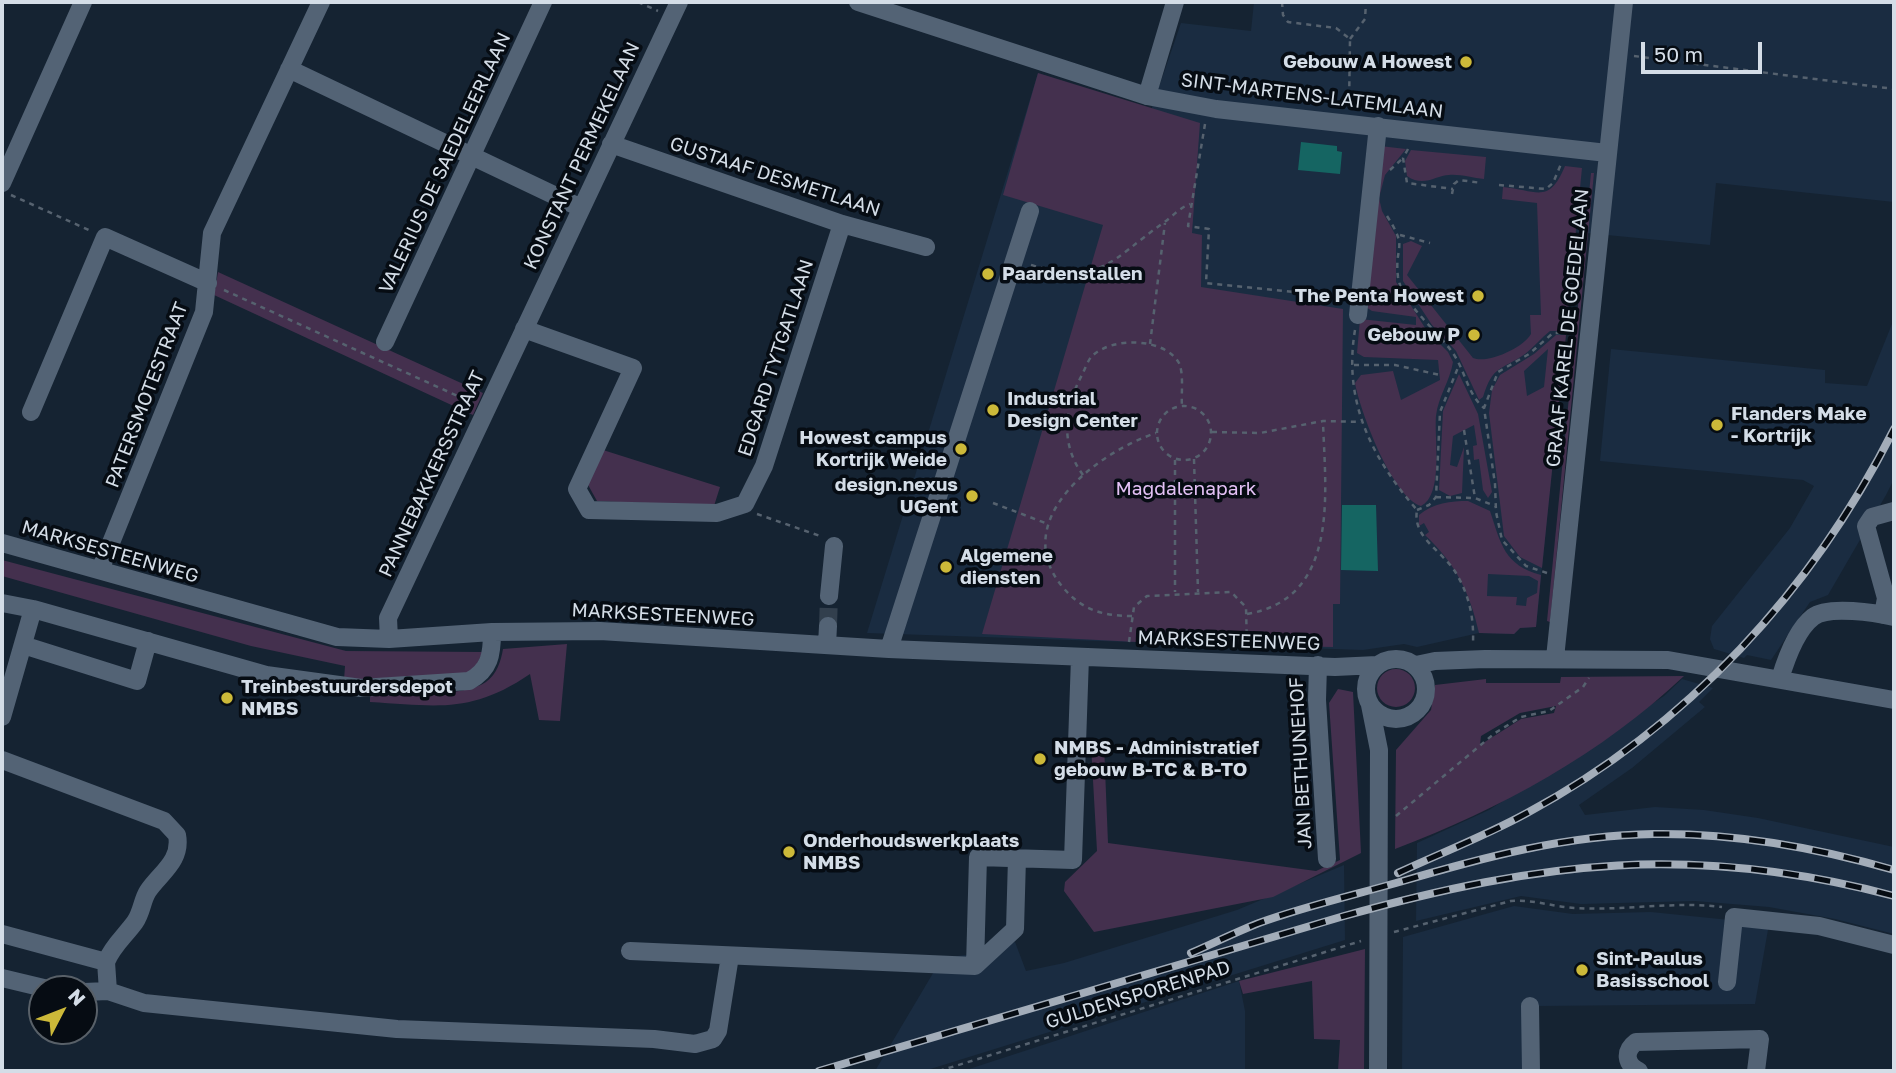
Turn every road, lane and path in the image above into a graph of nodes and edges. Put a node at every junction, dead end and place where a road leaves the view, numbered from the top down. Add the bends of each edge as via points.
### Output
1 (83, 2) edge
2 (321, 2) edge
3 (543, 2) edge
4 (638, 2) edge
5 (858, 2) edge
6 (1175, 2) edge
7 (1282, 2) edge
8 (1366, 2) edge
9 (1624, 2) edge
10 (675, 9) edge
11 (1350, 39) junction
12 (1619, 54) junction
13 (289, 69) junction
14 (1894, 89) edge
15 (1147, 96) junction
16 (1208, 108) junction
17 (1348, 123) junction
18 (1378, 127) junction
19 (1419, 131) junction
20 (611, 144) junction
21 (1565, 147) junction
22 (1607, 152) junction
23 (473, 155) junction
24 (1403, 158) junction
25 (1387, 176) dead end
26 (2, 183) edge
27 (1482, 183) dead end
28 (1499, 185) dead end
29 (1453, 189) junction
30 (2, 191) edge
31 (1452, 194) dead end
32 (1190, 204) junction
33 (1383, 206) dead end
34 (581, 208) junction
35 (1030, 211) dead end
36 (1165, 222) junction
37 (842, 224) junction
38 (1400, 236) junction
39 (105, 237) junction
40 (1430, 243) dead end
41 (926, 247) dead end
42 (1013, 260) junction
43 (208, 283) junction
44 (1359, 307) junction
45 (524, 329) junction
46 (1589, 334) junction
47 (385, 342) dead end
48 (1150, 344) junction
49 (1354, 365) junction
50 (1459, 365) junction
51 (1440, 375) dead end
52 (1182, 406) junction
53 (1484, 408) junction
54 (485, 409) junction
55 (31, 412) dead end
56 (1323, 421) junction
57 (1363, 422) junction
58 (1464, 430) dead end
59 (1212, 432) junction
60 (1156, 433) junction
61 (1175, 460) junction
62 (1194, 460) junction
63 (1083, 475) junction
64 (1436, 497) junction
65 (1475, 498) junction
66 (993, 503) dead end
67 (745, 504) junction
68 (1495, 506) junction
69 (1417, 510) junction
70 (1894, 511) edge
71 (1048, 524) junction
72 (2, 543) edge
73 (834, 545) joint
74 (100, 570) junction
75 (1563, 577) junction
76 (1198, 592) junction
77 (1175, 593) junction
78 (829, 596) tunnel mouth
79 (2, 603) edge
80 (33, 609) junction
81 (1247, 614) junction
82 (1132, 615) junction
83 (1889, 616) edge
84 (828, 626) tunnel mouth
85 (492, 632) junction
86 (389, 639) junction
87 (148, 641) junction
88 (827, 645) junction
89 (889, 649) junction
90 (15, 654) edge
91 (1080, 657) junction
92 (1127, 658) junction
93 (1555, 658) junction
94 (1592, 658) junction
95 (1465, 661) junction
96 (1247, 662) junction
97 (1377, 665) junction
98 (1326, 666) junction
99 (1416, 666) junction
100 (1780, 679) junction
101 (1426, 682) junction
102 (1366, 685) junction
103 (1894, 700) edge
104 (1370, 705) junction
105 (2, 717) edge
106 (1396, 719) junction
107 (1379, 750) junction
108 (2, 760) edge
109 (1379, 823) junction
110 (1017, 858) junction
111 (1327, 859) dead end
112 (1729, 908) dead end
113 (1417, 925) dead end
114 (2, 934) edge
115 (1345, 945) dead end
116 (1894, 945) edge
117 (630, 951) dead end
118 (730, 956) junction
119 (106, 962) junction
120 (975, 965) junction
121 (2, 978) edge
122 (1727, 982) dead end
123 (28, 984) edge
124 (98, 991) edge
125 (108, 991) junction
126 (1531, 1006) dead end
127 (939, 1071) edge
128 (1378, 1071) edge
129 (1531, 1071) edge
130 (1639, 1071) edge
131 (1756, 1071) edge

1 - 26 street
2 - 13 street, PATERSMOTESTRAAT
3 - 23 street, VALERIUS DE SAEDELEERLAAN
4 - 10 path
5 - 15 street, SINT-MARTENS-LATEMLAAN
6 - 15 street
7 - 11 path via 1281,11 1288,22 1336,28
8 - 11 path via 1365,19
9 - 12 street, GRAAF KAREL DE GOEDELAAN
10 - 20 street, KONSTANT PERMEKELAAN
11 - 17 path
12 - 14 path
12 - 22 street, GRAAF KAREL DE GOEDELAAN
13 - 23 street
13 - 43 street, PATERSMOTESTRAAT via 212,233
15 - 16 street, SINT-MARTENS-LATEMLAAN
16 - 17 street, SINT-MARTENS-LATEMLAAN
16 - 32 path
17 - 18 street, SINT-MARTENS-LATEMLAAN
18 - 19 street, SINT-MARTENS-LATEMLAAN
18 - 44 street
19 - 21 street, SINT-MARTENS-LATEMLAAN
19 - 24 path
20 - 34 street, KONSTANT PERMEKELAAN
20 - 37 street, GUSTAAF DESMETLAAN
21 - 22 street, SINT-MARTENS-LATEMLAAN
21 - 28 path via 1550,187
22 - 46 street, GRAAF KAREL DE GOEDELAAN
23 - 34 street
23 - 47 street, VALERIUS DE SAEDELEERLAAN
24 - 25 path
24 - 29 path via 1407,183
27 - 29 path via 1459,180
29 - 31 path
30 - 39 path
32 - 36 path
32 - 44 path via 1188,226 1209,229 1206,283
33 - 38 path
34 - 45 street, KONSTANT PERMEKELAAN
35 - 42 street
36 - 42 path via 1103,268 1085,274 1062,274
36 - 48 path
37 - 41 street, GUSTAAF DESMETLAAN
37 - 67 street, EDGARD TYTGATLAAN via 764,466
38 - 40 path
38 - 50 path via 1398,279
39 - 43 street
39 - 55 street
42 - 89 street
43 - 54 path
43 - 74 street, PATERSMOTESTRAAT via 204,312
44 - 49 path
45 - 54 street, PANNEBAKKERSSTRAAT
45 - 67 street via 633,368 577,489 589,510 717,513
46 - 53 path via 1549,334 1529,354 1498,372
46 - 75 street, GRAAF KAREL DE GOEDELAAN
48 - 52 path via 1167,348 1180,365
48 - 63 path via 1114,345 1092,356 1071,395 1066,431 1071,458
49 - 51 path via 1395,365
49 - 57 path via 1356,405
50 - 53 path
50 - 64 path via 1440,412
52 - 59 path via 1202,412
52 - 60 path via 1169,410
53 - 68 path
54 - 86 street, PANNEBAKKERSSTRAAT via 388,618
56 - 57 path
56 - 59 path via 1260,433
56 - 81 path via 1326,482 1320,549 1310,571 1282,601
57 - 69 path via 1379,461
58 - 65 path
59 - 62 path via 1210,443
60 - 61 path via 1161,450
60 - 63 path via 1107,455
61 - 62 path
61 - 77 path
62 - 76 path
63 - 71 path
64 - 65 path
64 - 69 path
65 - 68 path
66 - 71 path
67 - 73 path via 761,517
68 - 75 path via 1502,540 1516,558 1526,566
69 - 95 path via 1419,533 1446,558 1466,594 1473,619
70 - 83 street via 1872,517 1866,526
71 - 82 path via 1042,549 1052,574 1068,593 1094,612
72 - 74 street, MARKSESTEENWEG
73 - 78 street
74 - 86 street, MARKSESTEENWEG via 337,638
75 - 93 street, GRAAF KAREL DE GOEDELAAN
76 - 77 path
76 - 81 path via 1231,592 1242,601
77 - 82 path via 1147,596
79 - 80 street
80 - 87 street
80 - 90 street
81 - 96 path
82 - 92 path
83 - 100 street via 1855,611 1813,617 1787,654
84 - 88 street
85 - 86 street, MARKSESTEENWEG
85 - 87 street via 490,661 468,681 360,688 266,675
85 - 88 street, MARKSESTEENWEG via 600,631
87 - 90 street via 137,681
88 - 89 street, MARKSESTEENWEG
89 - 91 street, MARKSESTEENWEG
90 - 105 street
91 - 92 street, MARKSESTEENWEG
91 - 110 street via 1073,860
92 - 96 street, MARKSESTEENWEG
93 - 94 street
93 - 95 street
94 - 100 street via 1668,660
94 - 109 path via 1591,674 1568,699 1549,711 1521,717 1495,733 1401,814
95 - 99 street
95 - 101 street
96 - 98 street, MARKSESTEENWEG
97 - 98 street, MARKSESTEENWEG
97 - 99 street via 1399,658
97 - 102 street
98 - 102 street, MARKSESTEENWEG
98 - 111 street, JAN BETHUNEHOF via 1317,700
99 - 101 street
100 - 103 street
101 - 106 street via 1423,703 1407,717
102 - 104 street
104 - 106 street
104 - 107 street
106 - 107 street
107 - 109 street
108 - 119 street via 164,821 177,835 170,869 145,895 139,916
109 - 128 street
110 - 120 street via 1015,929
110 - 120 street via 978,857
112 - 113 path via 1694,904 1574,908 1528,900
114 - 119 street
115 - 127 path, GULDENSPORENPAD
116 - 122 street via 1819,926 1734,917
117 - 118 street
118 - 120 street
118 - 125 street via 718,1031 713,1039 695,1044 397,1029 144,1003
119 - 125 street
121 - 123 street
124 - 125 street
126 - 129 street
130 - 131 street via 1627,1056 1636,1042 1760,1039

